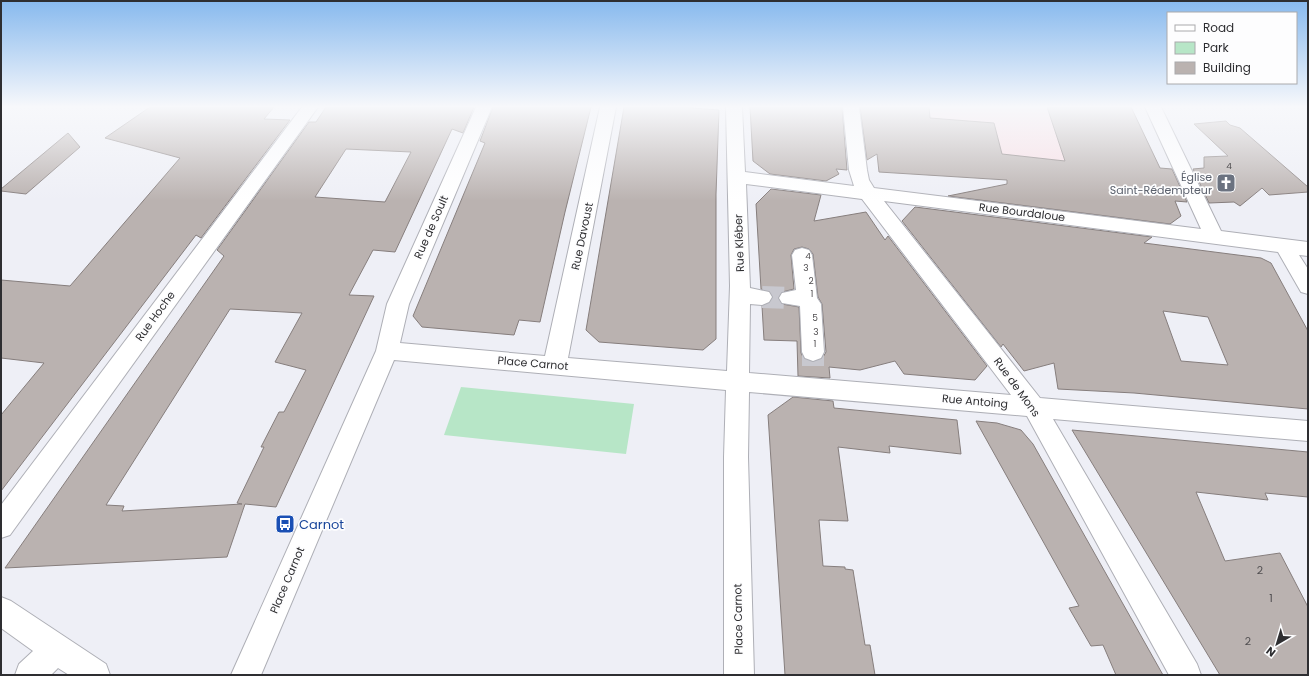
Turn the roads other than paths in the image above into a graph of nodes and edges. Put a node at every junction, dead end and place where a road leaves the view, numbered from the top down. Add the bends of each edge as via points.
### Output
1 (287, 139) edge
2 (470, 139) edge
3 (602, 139) edge
4 (735, 139) edge
5 (855, 139) edge
6 (1167, 139) edge
7 (737, 177) junction
8 (867, 192) junction
9 (1214, 237) junction
10 (1285, 246) junction
11 (1308, 249) edge
12 (802, 255) dead end
13 (1308, 287) edge
14 (740, 295) junction
15 (762, 297) tunnel mouth
16 (789, 298) tunnel mouth
17 (810, 304) dead end
18 (387, 351) junction
19 (556, 364) junction
20 (813, 368) junction
21 (737, 380) junction
22 (1033, 406) junction
23 (1308, 430) edge
24 (1, 526) edge
25 (1, 611) edge
26 (57, 648) junction
27 (30, 675) edge
28 (95, 675) edge
29 (246, 675) edge
30 (739, 675) edge
31 (1186, 675) edge

1 - 24 street, Rue Hoche
2 - 18 street, Rue de Soult via 398,304
3 - 19 street, Rue Davoust
4 - 7 street, Rue Kléber
5 - 8 street, Rue de Mons via 860,180
6 - 9 street
7 - 8 street, Rue Bourdaloue
7 - 14 street, Rue Kléber
8 - 9 street, Rue Bourdaloue
8 - 22 street, Rue de Mons
9 - 10 street, Rue Bourdaloue
10 - 11 street, Rue Bourdaloue
10 - 13 street
12 - 16 street via 807,298
14 - 15 street
14 - 21 street, Rue Kléber
17 - 20 street
18 - 19 street, Place Carnot
18 - 29 street, Place Carnot
19 - 21 street, Place Carnot
20 - 21 street, Rue Antoing
20 - 22 street, Rue Antoing
21 - 30 street, Place Carnot
22 - 23 street, Rue Antoing
22 - 31 street, Rue de Mons
25 - 26 street
26 - 27 street
26 - 28 street

